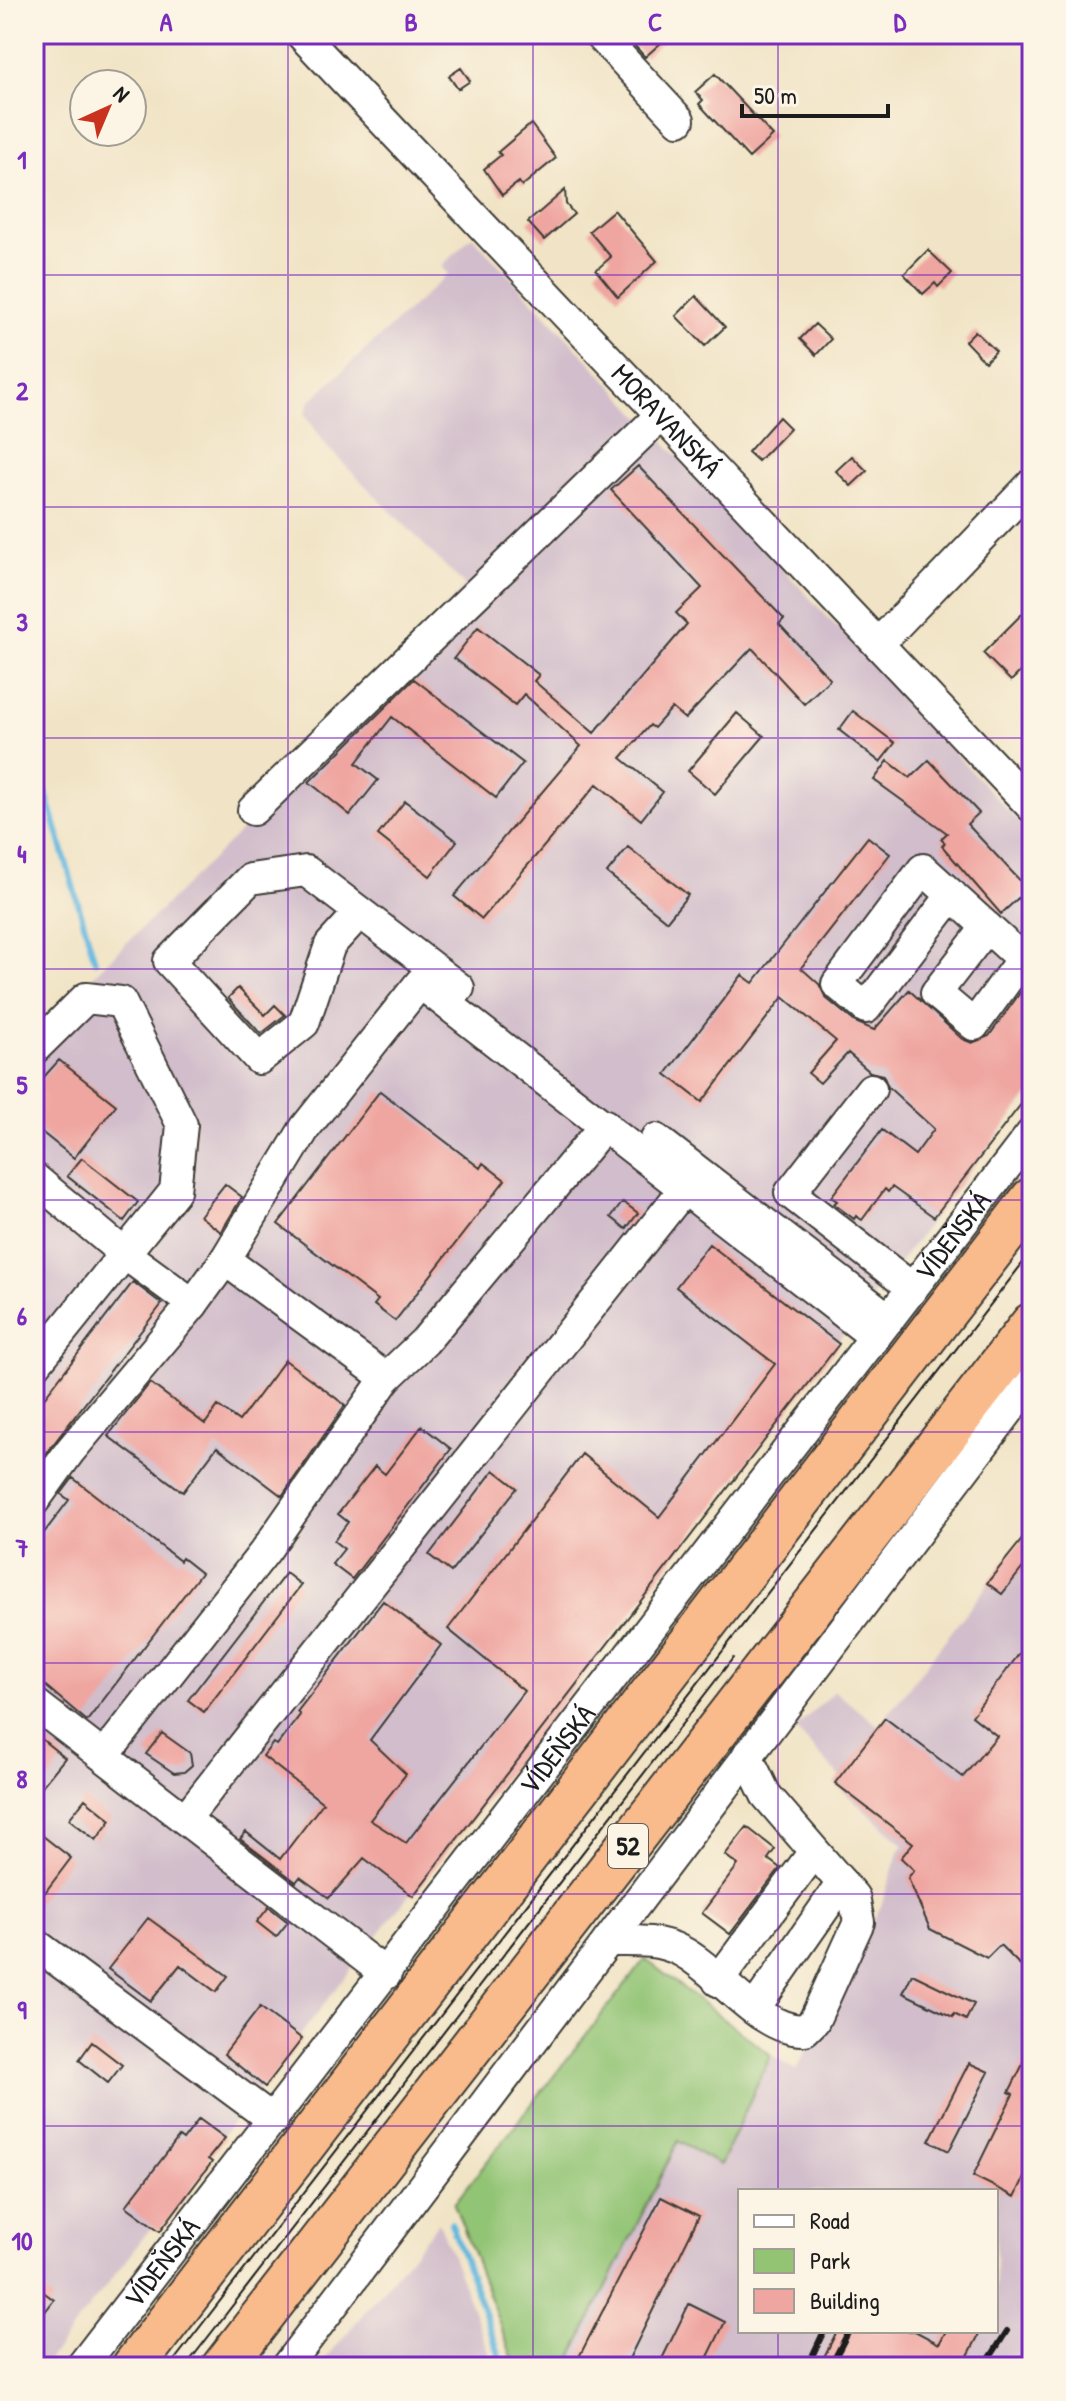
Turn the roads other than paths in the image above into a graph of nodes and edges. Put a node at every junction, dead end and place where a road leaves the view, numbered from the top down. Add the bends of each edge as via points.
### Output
1 (301, 34) edge
2 (599, 34) edge
3 (679, 120) dead end
4 (661, 415) junction
5 (1032, 484) edge
6 (878, 644) junction
7 (1032, 807) edge
8 (253, 810) dead end
9 (952, 895) dead end
10 (360, 912) junction
11 (987, 927) junction
12 (1027, 952) edge
13 (34, 1049) edge
14 (871, 1089) dead end
15 (605, 1125) junction
16 (1032, 1133) edge
17 (34, 1178) edge
18 (685, 1188) junction
19 (1032, 1199) edge
20 (126, 1255) junction
21 (225, 1260) junction
22 (912, 1288) junction
23 (193, 1304) junction
24 (1032, 1324) edge
25 (882, 1328) junction
26 (34, 1366) edge
27 (386, 1378) junction
28 (1032, 1380) edge
29 (34, 1501) edge
30 (34, 1703) edge
31 (104, 1756) junction
32 (747, 1756) junction
33 (185, 1819) junction
34 (814, 1852) junction
35 (842, 1883) junction
36 (608, 1941) junction
37 (34, 1943) edge
38 (386, 1974) junction
39 (718, 1981) junction
40 (755, 2008) junction
41 (273, 2120) junction
42 (81, 2367) edge
43 (133, 2367) edge
44 (223, 2367) edge
45 (286, 2367) edge

1 - 4 street, MORAVANSKÁ
2 - 3 street
4 - 6 street, MORAVANSKÁ
4 - 8 street
5 - 6 street
6 - 7 street, MORAVANSKÁ
9 - 11 street
10 - 10 street via 306,871 250,879 169,961 259,1059 304,1023 330,945
10 - 25 street
11 - 12 street
11 - 12 street via 936,993 974,1025
13 - 20 street via 86,998 121,1002 182,1125 175,1191
14 - 22 street via 790,1193
15 - 18 street
15 - 21 street via 420,983 305,1128
15 - 27 street via 425,1341
16 - 22 street, VÍDEŇSKÁ
17 - 20 street
18 - 25 street
18 - 33 street
19 - 43 highway, VÍDEŇSKÁ
20 - 23 street
20 - 26 street
21 - 23 street
21 - 27 street
22 - 25 street, VÍDEŇSKÁ
23 - 29 street
24 - 44 highway, 52
25 - 38 street, VÍDEŇSKÁ
27 - 31 street via 266,1550
28 - 32 street
30 - 31 street
31 - 33 street
32 - 34 street via 766,1795
32 - 36 street
33 - 38 street
34 - 35 street
34 - 39 street
35 - 40 street
35 - 40 street via 854,1897 859,1922 814,2021 805,2030 790,2031
36 - 39 street via 663,1944 683,1951
36 - 45 street
37 - 41 street
38 - 41 street, VÍDEŇSKÁ
39 - 40 street
41 - 42 street, VÍDEŇSKÁ

